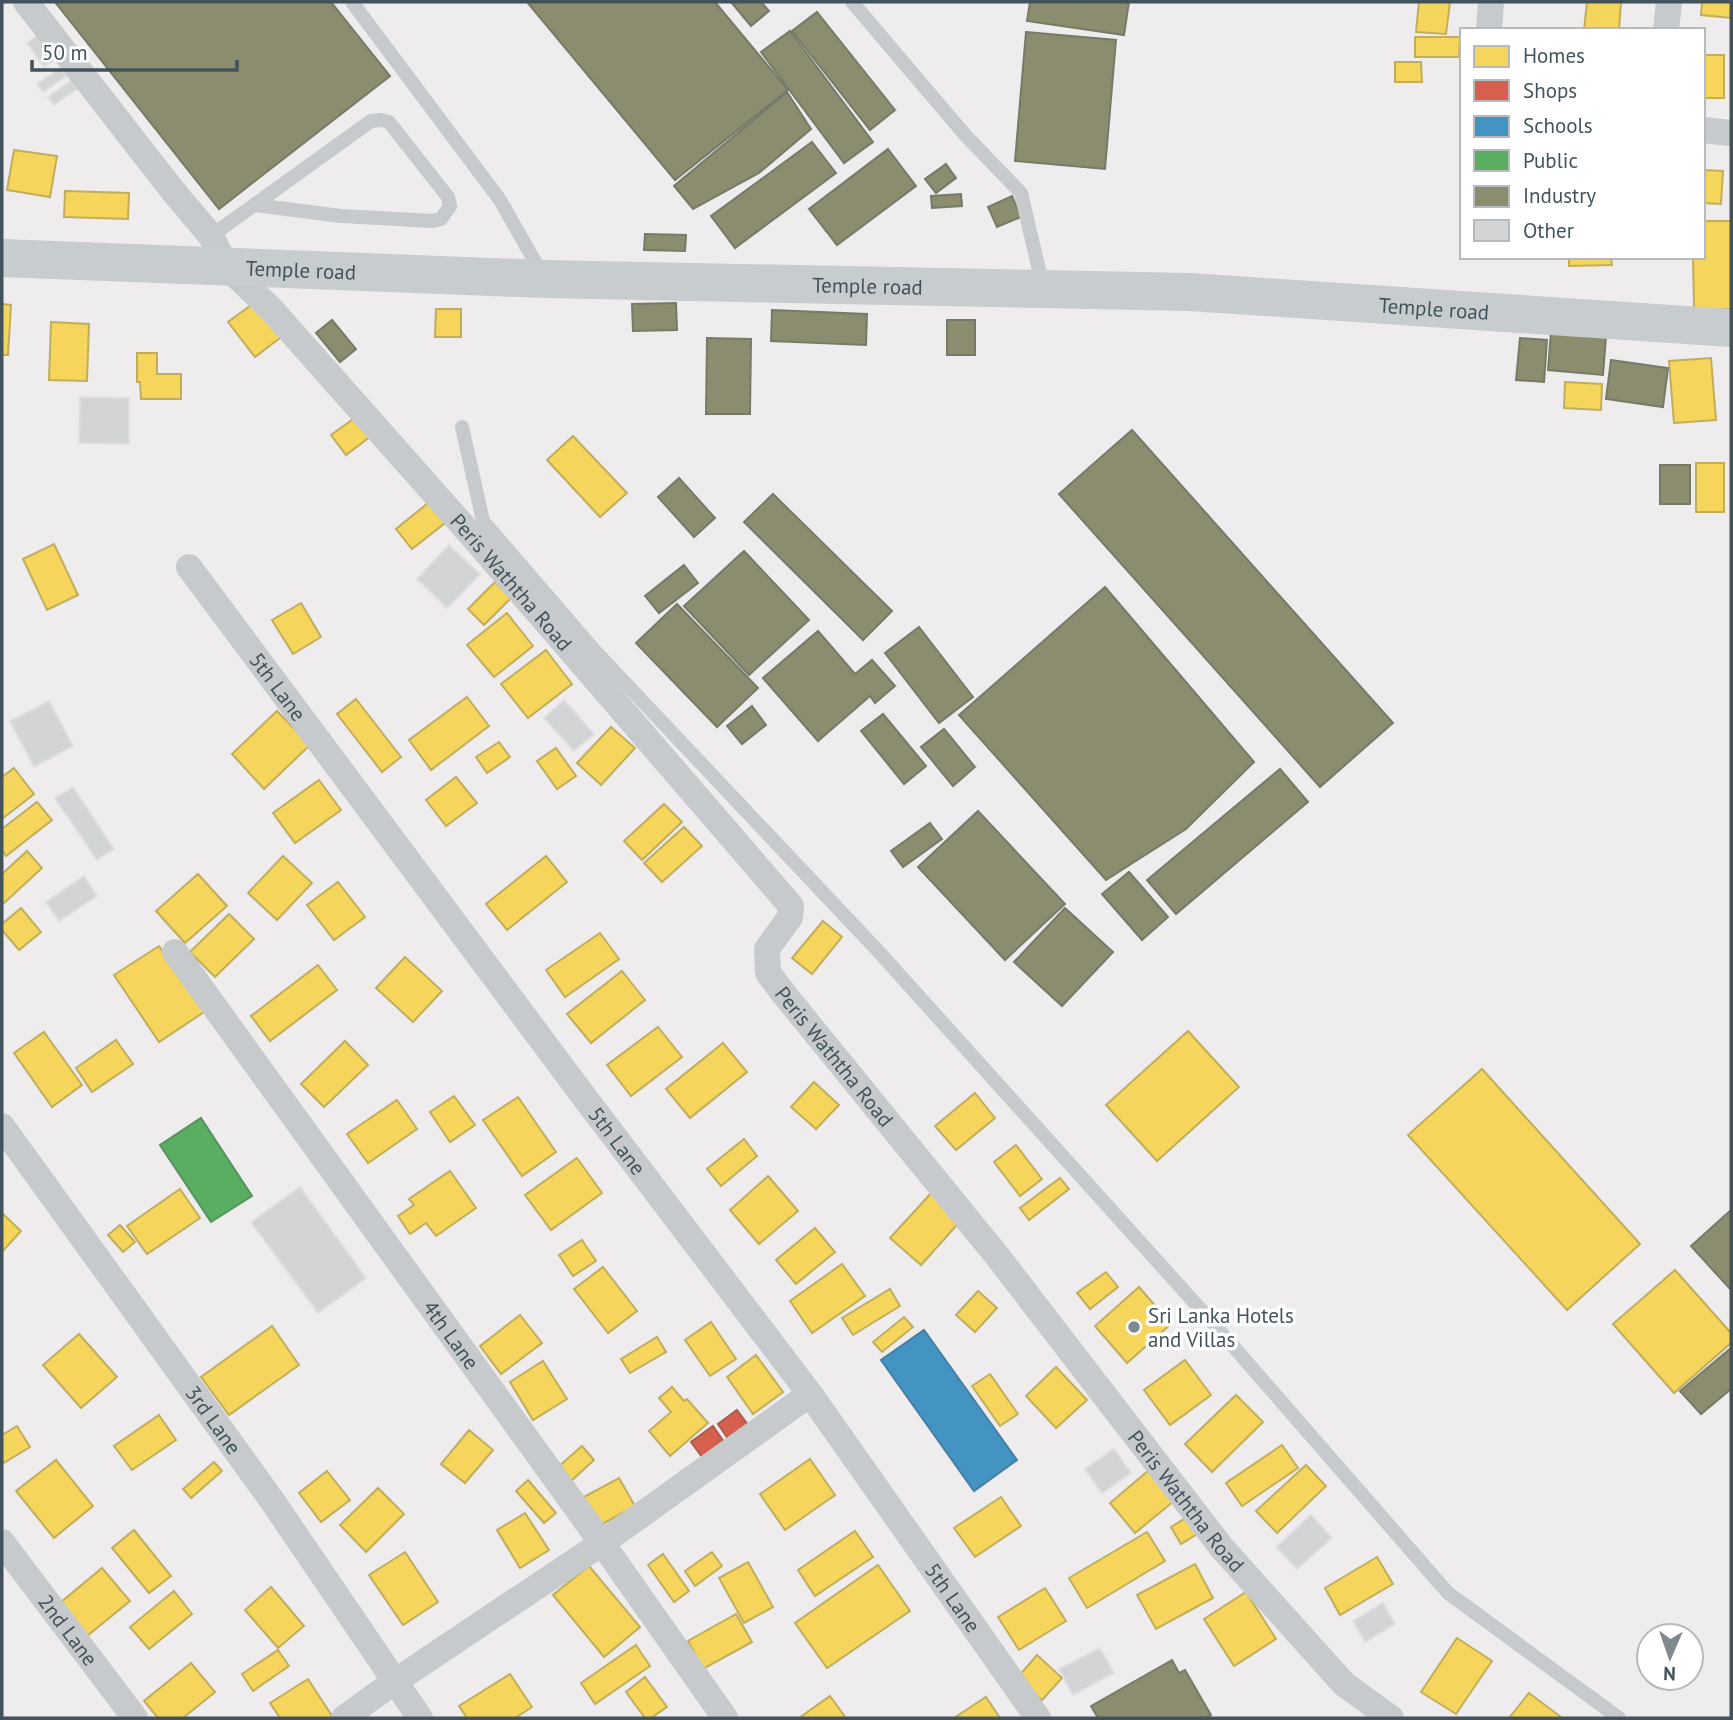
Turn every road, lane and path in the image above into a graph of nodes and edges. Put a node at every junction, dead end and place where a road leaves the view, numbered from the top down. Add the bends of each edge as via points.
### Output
1 (26, 2) edge
2 (352, 2) edge
3 (852, 2) edge
4 (1491, 2) edge
5 (1669, 2) edge
6 (1489, 28) edge
7 (1666, 28) edge
8 (1705, 130) edge
9 (1731, 133) edge
10 (255, 205) junction
11 (218, 251) junction
12 (2, 258) edge
13 (545, 279) junction
14 (1042, 288) junction
15 (1731, 328) edge
16 (462, 427) dead end
17 (189, 567) dead end
18 (175, 952) dead end
19 (2, 1126) edge
20 (810, 1394) junction
21 (2, 1542) edge
22 (602, 1543) junction
23 (394, 1682) junction
24 (135, 1718) edge
25 (344, 1718) edge
26 (420, 1718) edge
27 (725, 1718) edge
28 (1038, 1718) edge
29 (1391, 1718) edge
30 (1619, 1718) edge

1 - 11 street
2 - 13 lane via 500,201
3 - 14 lane via 1021,193
4 - 6 street
5 - 7 street
8 - 9 street
10 - 10 lane via 433,221 441,219 450,206 449,197 389,122 381,120 371,121
10 - 11 lane
11 - 12 street, Temple road
11 - 13 street, Temple road
11 - 29 street, Peris Waththa Road via 474,538 791,906 790,917 767,949 768,973 998,1257 1222,1548 1344,1684
13 - 14 street, Temple road
14 - 15 street, Temple road via 1190,292
16 - 30 lane via 482,521 596,652 889,962 1448,1592
17 - 20 street, 5th Lane
18 - 22 street, 4th Lane
19 - 23 street, 3rd Lane via 271,1499
20 - 22 street
20 - 28 street, 5th Lane
21 - 24 street, 2nd Lane
22 - 23 street
22 - 27 street, 4th Lane
23 - 25 street
23 - 26 street, 3rd Lane

